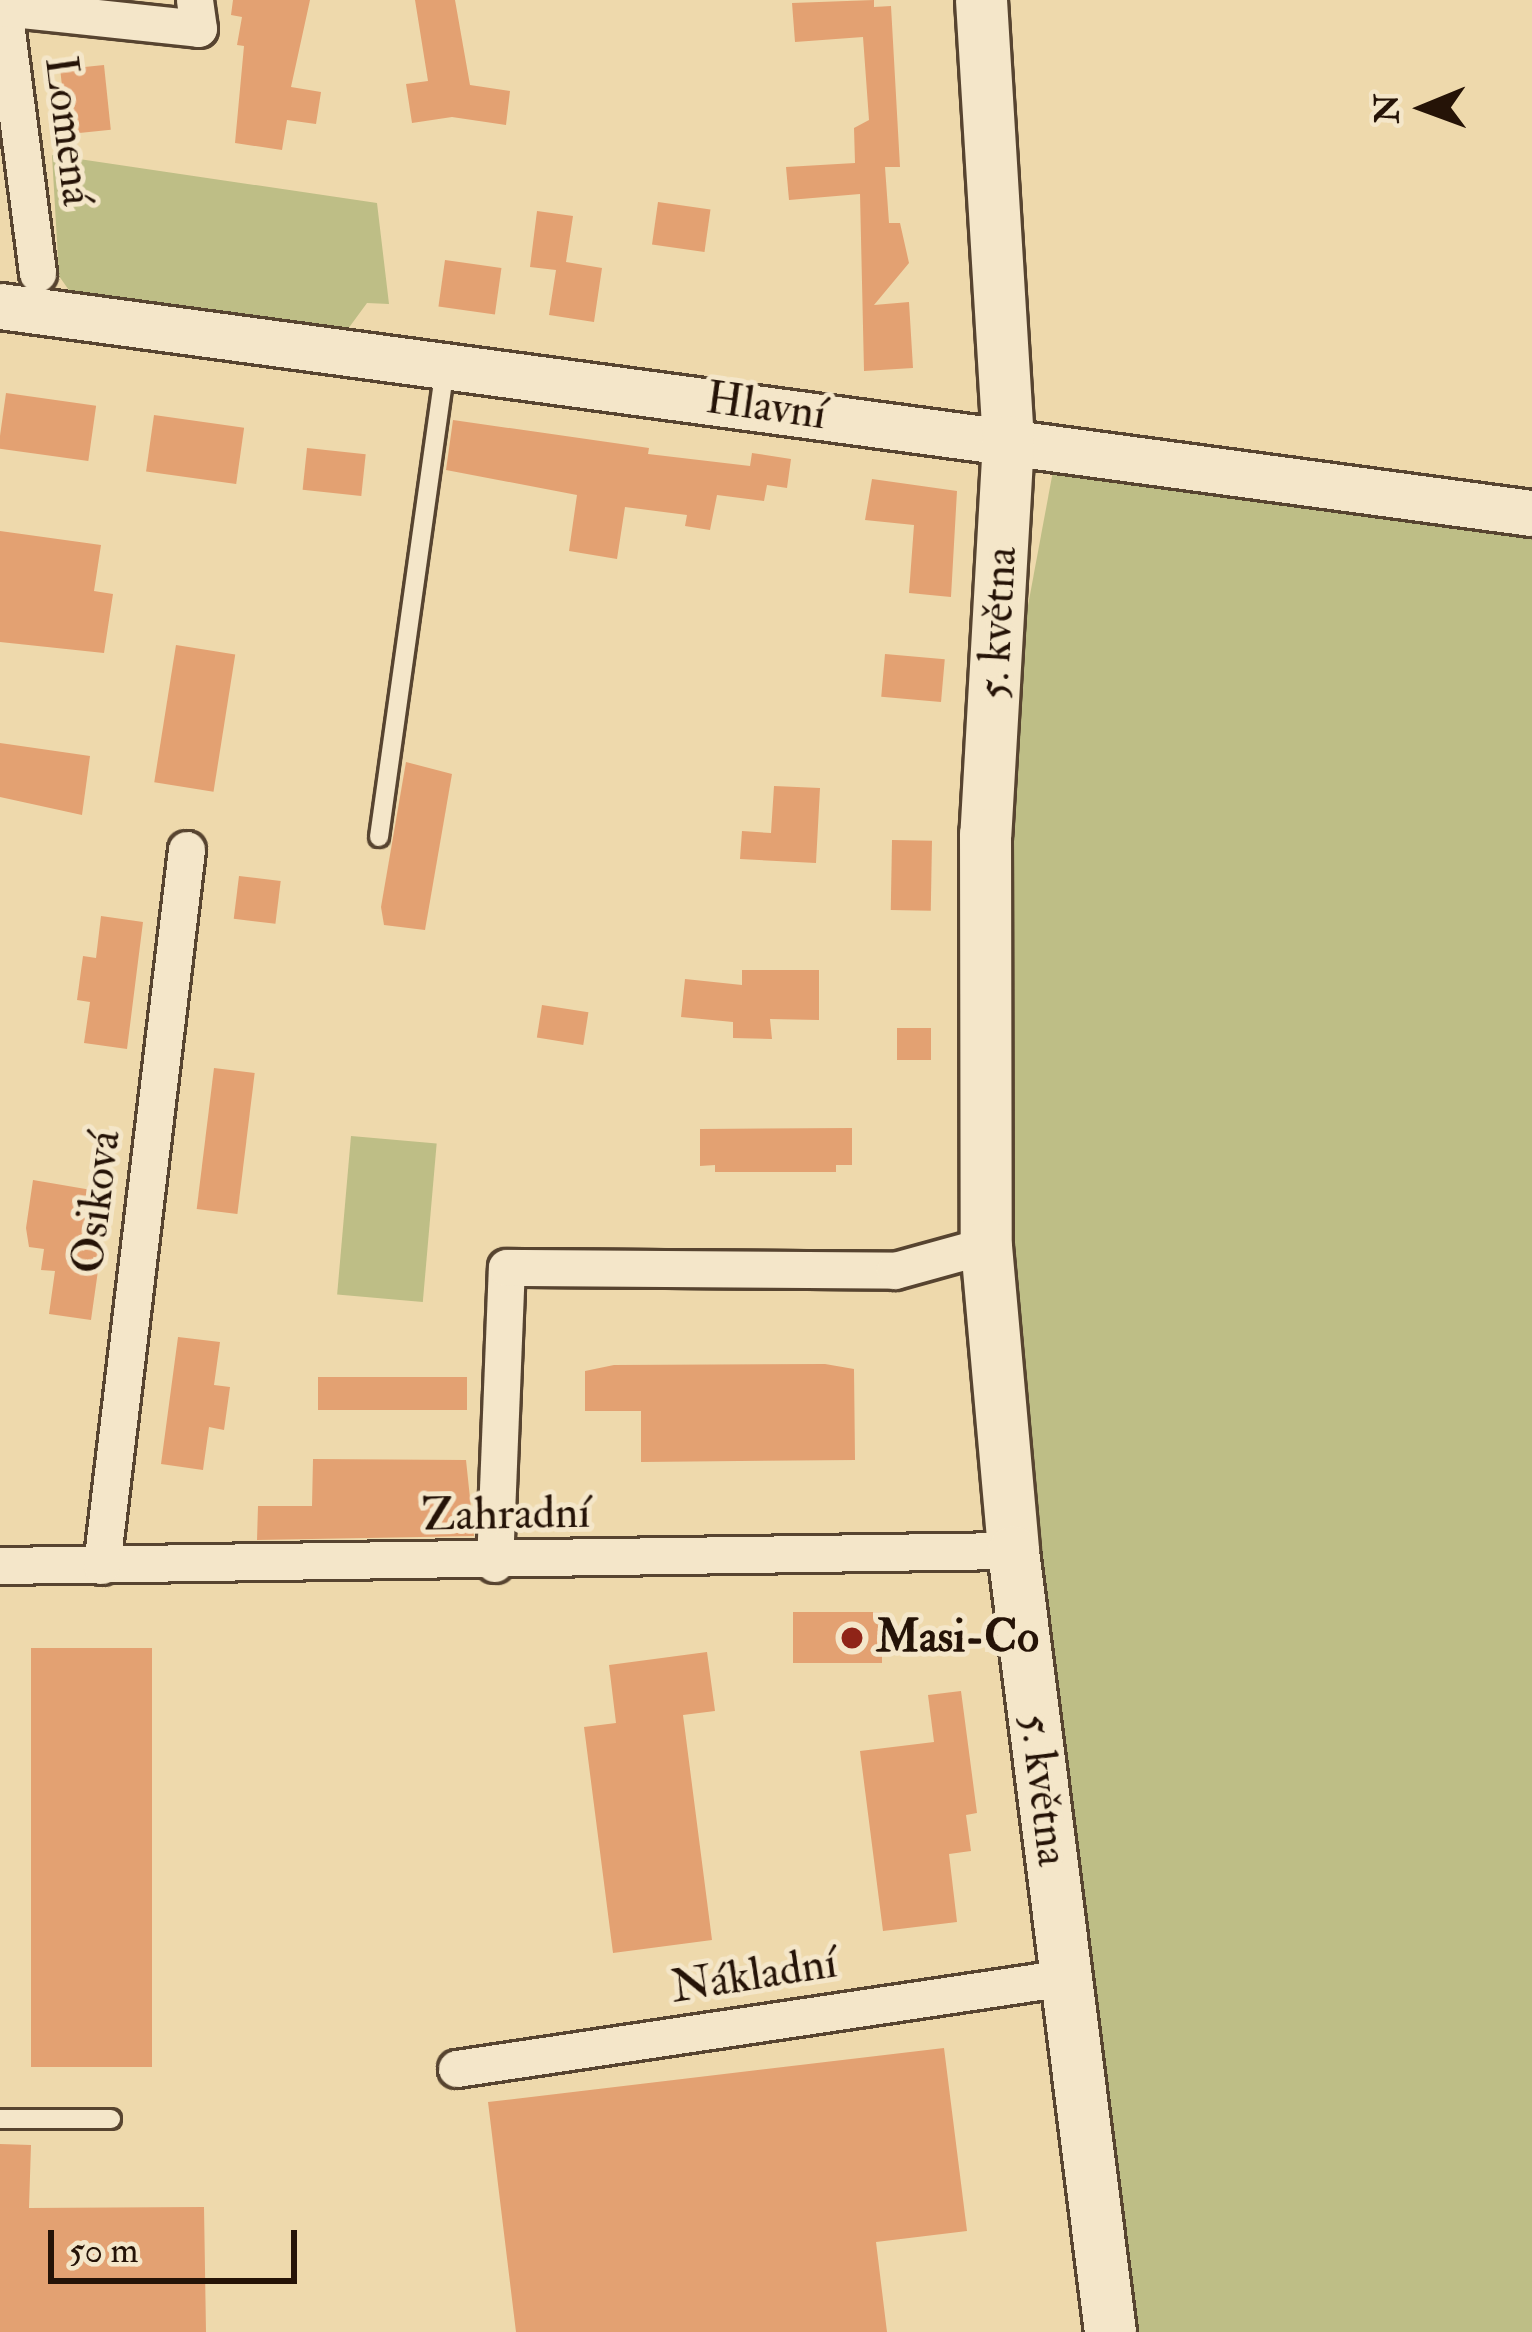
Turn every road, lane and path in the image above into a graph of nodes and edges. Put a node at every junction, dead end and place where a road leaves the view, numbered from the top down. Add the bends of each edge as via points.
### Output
1 (195, 0) edge
2 (981, 0) edge
3 (3, 4) edge
4 (26, 297) edge
5 (446, 363) junction
6 (1008, 441) junction
7 (1532, 513) edge
8 (379, 837) dead end
9 (188, 850) dead end
10 (986, 1246) junction
11 (1013, 1551) junction
12 (495, 1564) junction
13 (0, 1566) edge
14 (102, 1566) junction
15 (1066, 1978) junction
16 (457, 2069) dead end
17 (0, 2119) edge
18 (111, 2119) dead end
19 (1110, 2332) edge

1 - 3 street via 199,29
2 - 6 main road, 5. května
3 - 4 street, Lomená
4 - 5 street, Hlavní
5 - 6 street, Hlavní
5 - 8 lane
6 - 7 street, Hlavní
6 - 10 main road, 5. května via 985,834
9 - 14 street, Osiková
10 - 11 main road, 5. května
10 - 12 street via 895,1271 507,1268
11 - 12 street, Zahradní
11 - 15 main road, 5. května
12 - 14 street, Zahradní
13 - 14 street, Zahradní
15 - 16 street, Nákladní
15 - 19 main road, 5. května
17 - 18 lane

